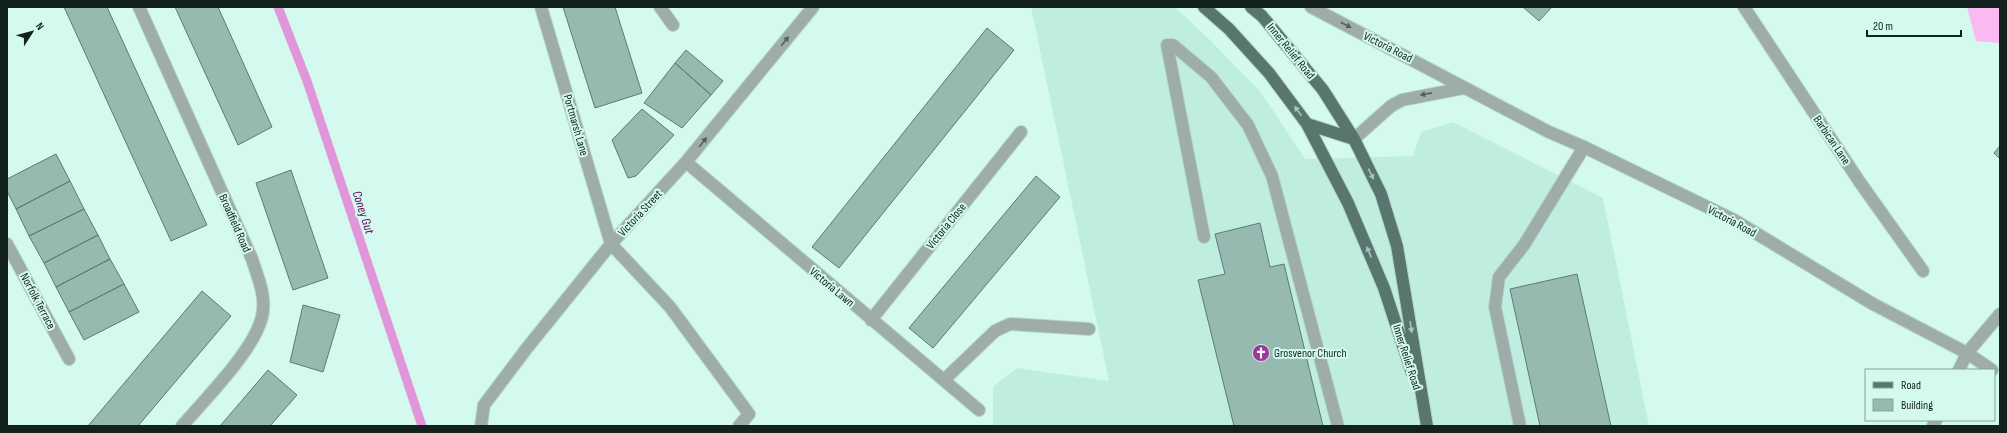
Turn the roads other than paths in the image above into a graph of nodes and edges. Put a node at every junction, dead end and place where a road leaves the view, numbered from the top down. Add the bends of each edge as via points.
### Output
1 (139, 7) edge
2 (542, 7) edge
3 (660, 7) edge
4 (813, 7) edge
5 (1204, 7) edge
6 (1251, 7) edge
7 (1311, 7) edge
8 (1744, 7) edge
9 (673, 25) dead end
10 (1464, 88) junction
11 (1307, 124) junction
12 (1021, 132) dead end
13 (1354, 139) junction
14 (1584, 147) junction
15 (686, 162) junction
16 (1204, 237) dead end
17 (7, 244) edge
18 (611, 244) junction
19 (1923, 271) dead end
20 (2000, 314) edge
21 (871, 320) junction
22 (1089, 329) dead end
23 (1967, 353) junction
24 (69, 359) dead end
25 (1959, 369) edge
26 (1990, 369) edge
27 (944, 380) junction
28 (1422, 404) junction
29 (980, 410) dead end
30 (182, 426) edge
31 (481, 426) edge
32 (739, 426) edge
33 (1338, 426) edge
34 (1427, 426) edge
35 (1520, 426) edge

1 - 30 street, Broadfield Road via 252,259 264,310 250,347
2 - 18 street, Portmarsh Lane
3 - 9 street
15 -> 4 street, Victoria Street
11 -> 5 main road, Inner Relief Road via 1269,73 1229,29
6 - 13 main road, Inner Relief Road via 1262,16 1323,90
7 -> 10 street, Victoria Road
8 - 19 street, Barbican Lane via 1859,181
10 -> 13 street via 1402,100 1391,106
10 - 14 street, Victoria Road
11 - 13 main road
28 -> 11 main road, Inner Relief Road via 1384,288 1348,203
12 - 21 street, Victoria Close
13 -> 28 main road, Inner Relief Road via 1381,194 1397,246
14 - 23 street, Victoria Road via 1734,220 1873,304
14 - 35 street via 1524,245 1499,277 1495,307
15 - 18 street, Victoria Street
15 - 21 street, Victoria Lawn
16 - 33 street via 1167,45 1173,45 1211,77 1248,125 1272,176
17 - 24 street, Norfolk Terrace
18 - 31 street, Victoria Street via 484,405
18 - 32 street via 670,307 748,414
20 - 23 street
21 - 27 street, Victoria Lawn
22 - 27 street via 1010,324 995,331
23 - 25 street
23 - 26 street, Victoria Road
27 - 29 street, Victoria Lawn
28 - 34 main road

